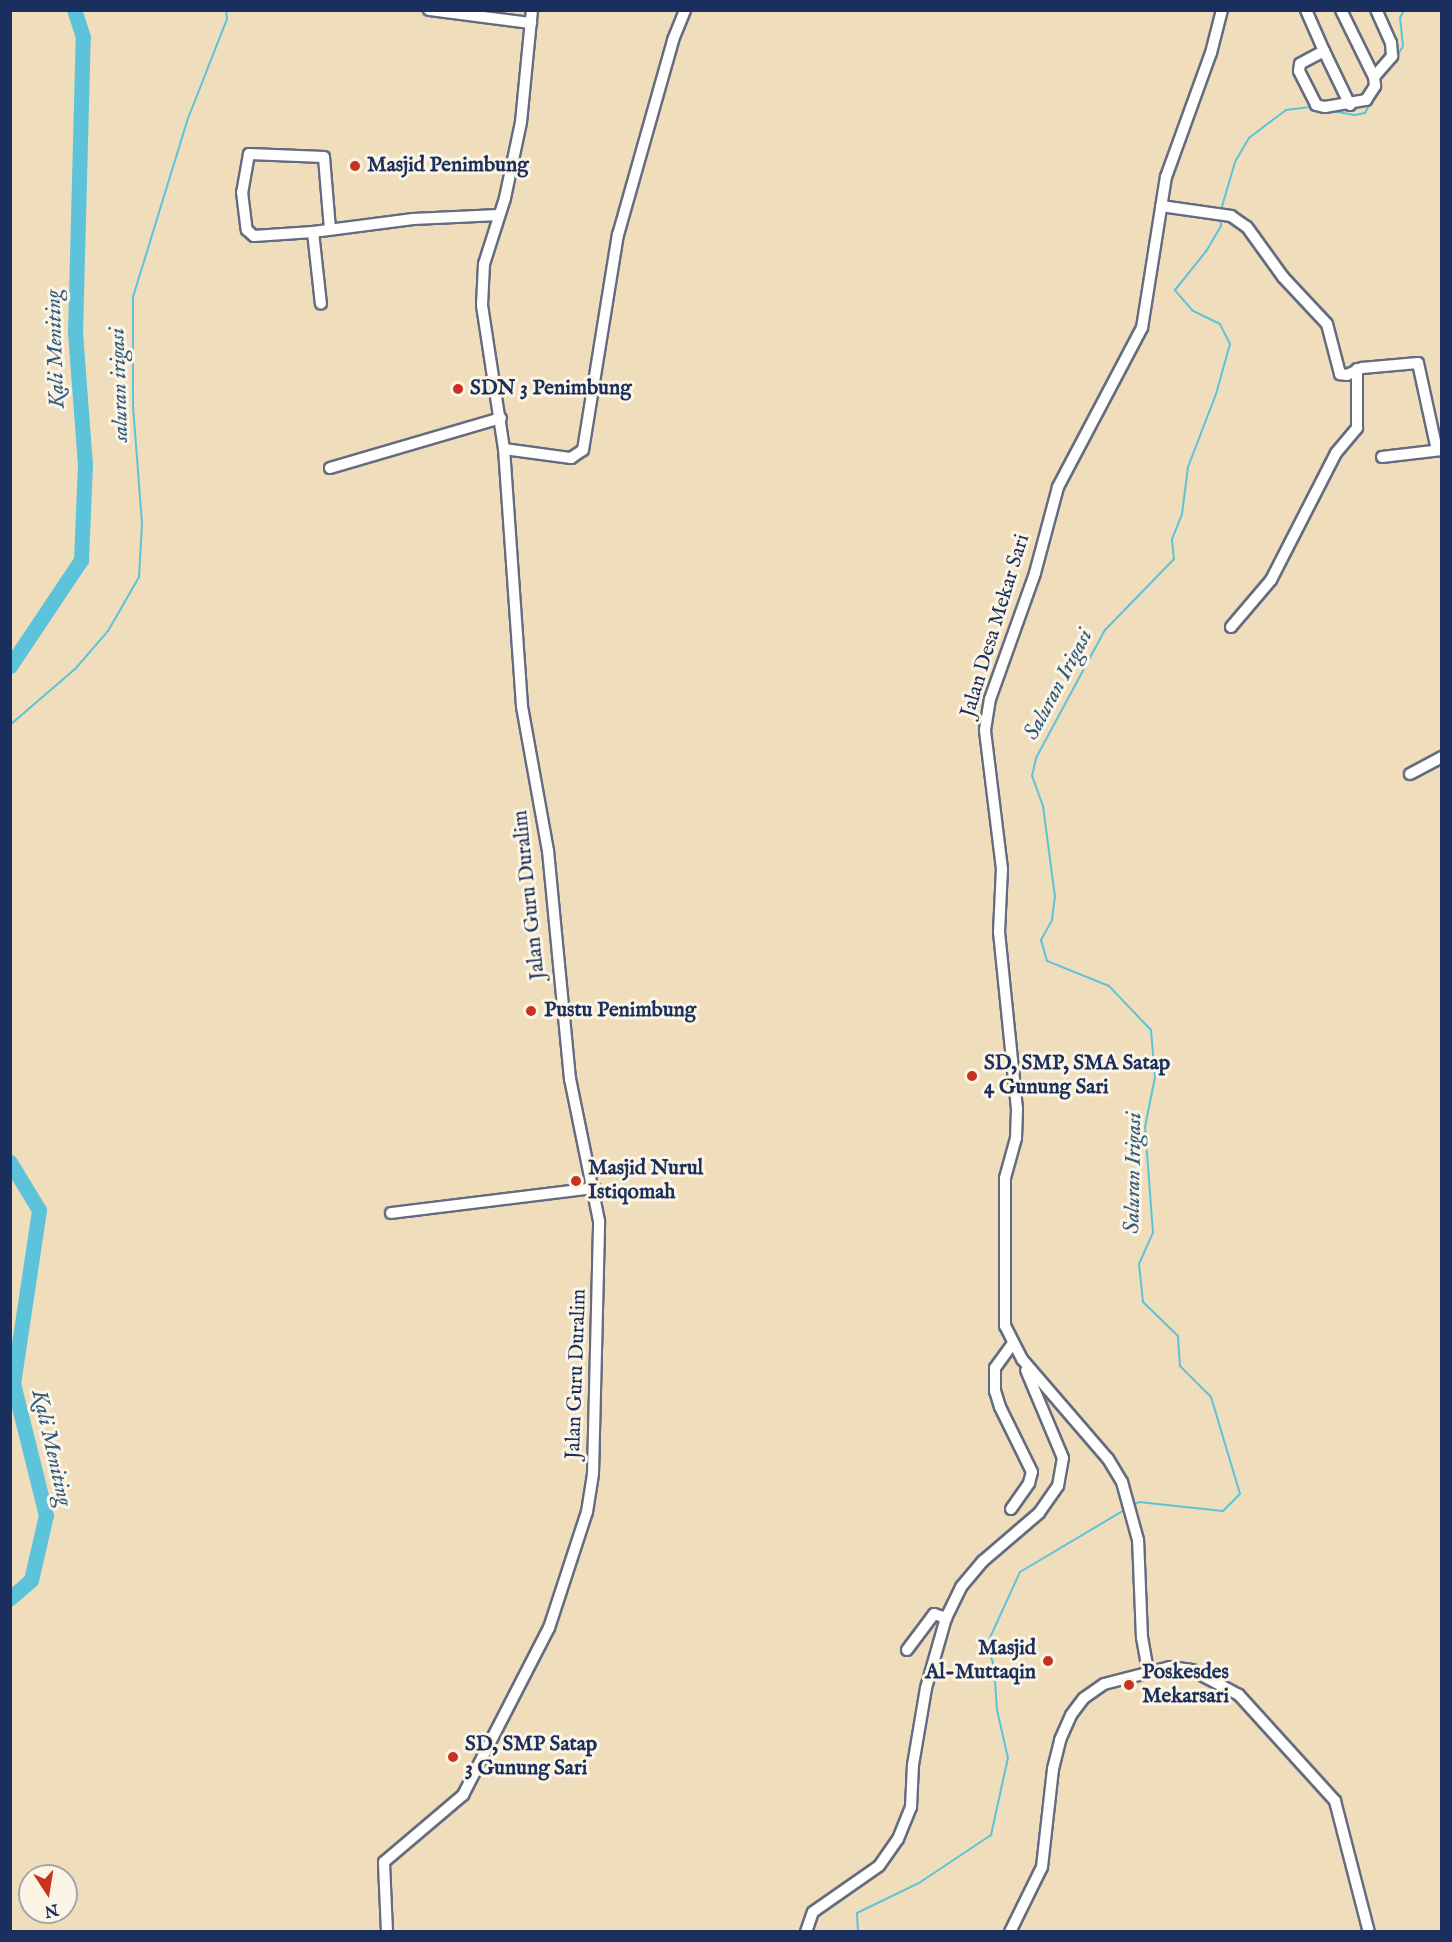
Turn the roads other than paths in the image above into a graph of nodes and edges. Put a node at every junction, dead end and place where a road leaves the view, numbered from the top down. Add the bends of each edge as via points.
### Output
1 (429, 10) edge
2 (532, 10) edge
3 (685, 10) edge
4 (1222, 10) edge
5 (1306, 10) edge
6 (1341, 10) edge
7 (1376, 10) edge
8 (531, 22) junction
9 (1324, 51) junction
10 (1374, 77) junction
11 (1350, 105) junction
12 (1161, 206) junction
13 (500, 216) junction
14 (330, 230) junction
15 (313, 232) junction
16 (321, 304) dead end
17 (1357, 369) junction
18 (501, 418) junction
19 (504, 449) junction
20 (1439, 450) edge
21 (1382, 457) dead end
22 (330, 468) dead end
23 (1230, 627) dead end
24 (1442, 757) edge
25 (1410, 774) dead end
26 (594, 1188) junction
27 (391, 1212) dead end
28 (1012, 1343) junction
29 (1022, 1359) junction
30 (1011, 1509) dead end
31 (946, 1618) junction
32 (907, 1650) dead end
33 (1148, 1671) junction
34 (387, 1932) edge
35 (806, 1932) edge
36 (1010, 1932) edge
37 (1369, 1932) edge

1 - 8 street
2 - 8 street, Jalan Guru Duralim
3 - 19 street via 618,236 583,450 571,458
4 - 12 street, Jalan Desa Mekar Sari via 1211,53 1166,177
5 - 9 street
6 - 10 street
7 - 10 street via 1393,50
8 - 13 street, Jalan Guru Duralim via 521,122
9 - 11 street
9 - 11 street via 1302,62 1299,71 1316,105
10 - 11 street via 1370,96
12 - 17 street via 1232,216 1247,227 1283,277 1327,324 1338,372 1347,375
12 - 28 street, Jalan Desa Mekar Sari via 1142,328 1058,487 1035,573 985,719 992,812 1002,869 999,932 1017,1109 1016,1138 1005,1178 1005,1322
13 - 14 street via 432,217
13 - 18 street, Jalan Guru Duralim via 484,264 482,294
14 - 15 street
14 - 15 street via 324,157 249,154 242,184 248,232 256,236
15 - 16 street
17 - 20 street via 1418,363
17 - 23 street via 1357,428 1336,453 1270,580
18 - 19 street, Jalan Guru Duralim
18 - 22 street
19 - 26 street, Jalan Guru Duralim via 522,706 548,851 572,1096
20 - 21 street
24 - 25 street
26 - 27 street
26 - 34 street, Jalan Guru Duralim via 600,1243 598,1371 587,1512 549,1628 463,1795 384,1862
28 - 29 street, Jalan Desa Mekar Sari
28 - 30 street via 995,1368 995,1391 1032,1472
29 - 31 street via 1057,1439 1063,1472 1039,1513 969,1576
29 - 33 street, Jalan Desa Mekar Sari via 1108,1459 1127,1495 1140,1554 1142,1638
31 - 32 street via 934,1614
31 - 35 street via 924,1696 910,1807 898,1839 879,1866 813,1912
33 - 36 street via 1104,1684 1084,1698 1071,1715 1059,1740 1053,1769 1042,1867
33 - 37 street via 1187,1668 1239,1695 1326,1789 1343,1824

